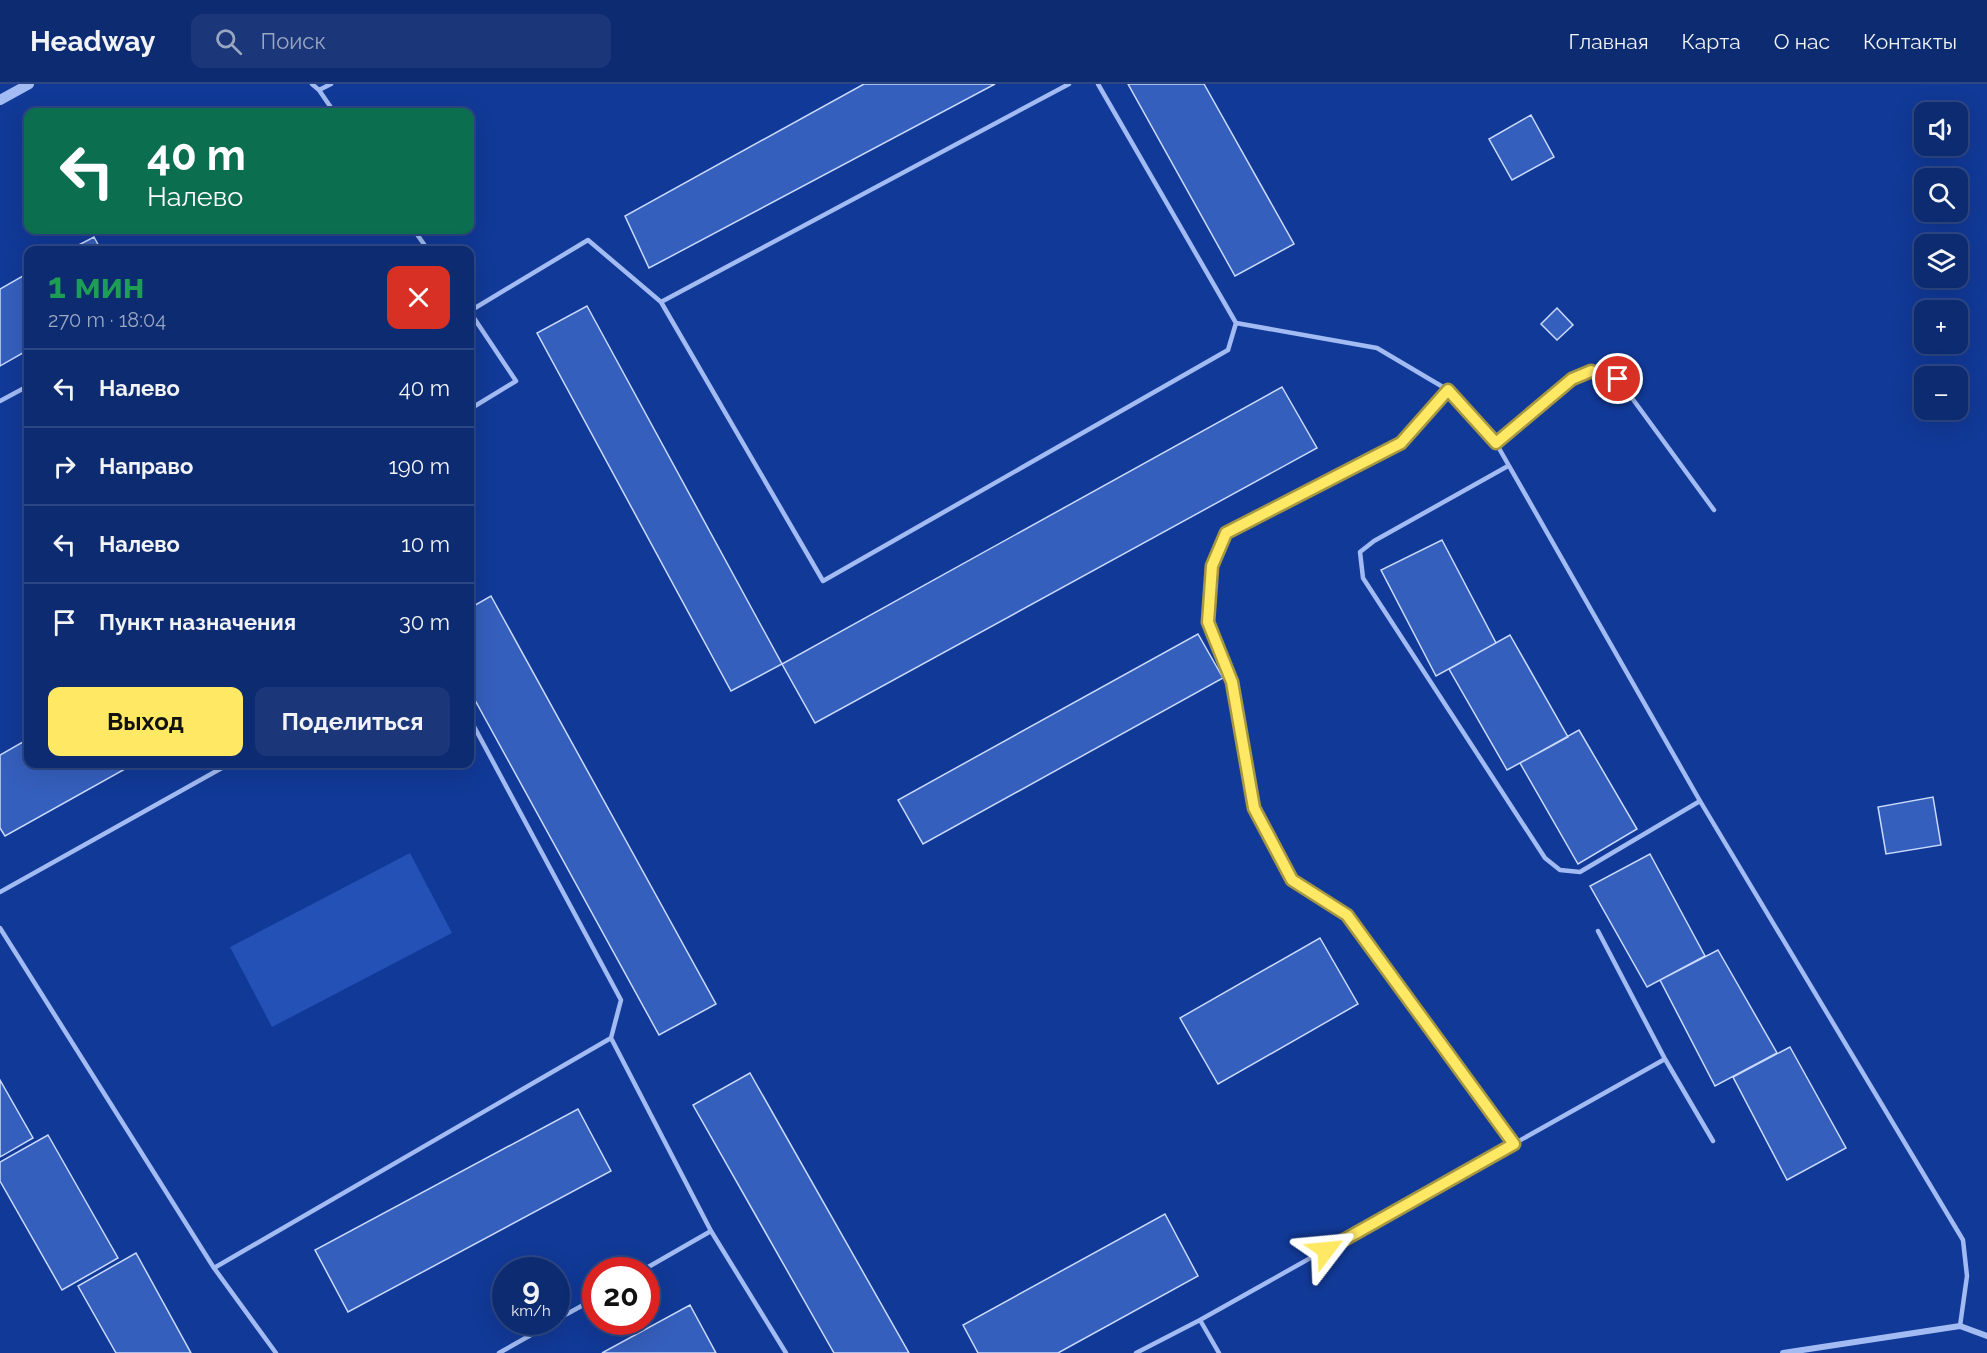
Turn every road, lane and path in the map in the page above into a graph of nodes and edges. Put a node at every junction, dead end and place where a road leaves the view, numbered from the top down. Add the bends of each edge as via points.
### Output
1 (29, 84) edge
2 (312, 84) edge
3 (331, 84) edge
4 (1069, 84) edge
5 (1098, 84) edge
6 (319, 90) junction
7 (0, 100) edge
8 (331, 108) edge
9 (661, 302) junction
10 (474, 309) edge
11 (474, 317) edge
12 (1236, 323) junction
13 (24, 388) edge
14 (1448, 390) junction
15 (0, 401) edge
16 (474, 407) edge
17 (1496, 443) junction
18 (1508, 466) junction
19 (1714, 510) dead end
20 (474, 726) edge
21 (221, 768) edge
22 (1700, 801) junction
23 (0, 892) edge
24 (0, 928) edge
25 (1598, 931) dead end
26 (611, 1038) junction
27 (1665, 1059) junction
28 (1713, 1141) dead end
29 (1514, 1144) junction
30 (711, 1231) junction
31 (660, 1260) edge
32 (214, 1268) junction
33 (1200, 1320) junction
34 (1960, 1326) junction
35 (530, 1335) edge
36 (1987, 1336) edge
37 (276, 1353) edge
38 (499, 1353) edge
39 (786, 1353) edge
40 (1136, 1353) edge
41 (1219, 1353) edge
42 (1783, 1353) edge

1 - 7 street
2 - 6 lane
3 - 6 lane
4 - 9 lane
5 - 12 lane
6 - 8 lane
9 - 10 lane via 588,240
9 - 12 lane via 823,581 1228,351
11 - 16 lane via 516,381
12 - 14 lane via 1377,348
13 - 15 lane
14 - 17 lane
14 - 29 lane via 1401,443 1226,533 1212,566 1208,622 1232,682 1254,808 1292,880 1347,915
17 - 18 lane
17 - 19 lane via 1572,379 1591,371 1618,379
18 - 22 lane
18 - 22 lane via 1374,541 1360,552 1363,578 1545,858 1560,870 1580,872
20 - 26 lane via 621,999
21 - 23 lane
22 - 34 lane via 1964,1240 1967,1276
24 - 32 lane
25 - 27 lane
26 - 30 lane
26 - 32 lane
27 - 28 lane
27 - 29 lane
29 - 33 lane
30 - 31 lane
30 - 39 lane
32 - 37 lane
33 - 40 lane
33 - 41 lane
34 - 36 street
34 - 42 street
35 - 38 lane

